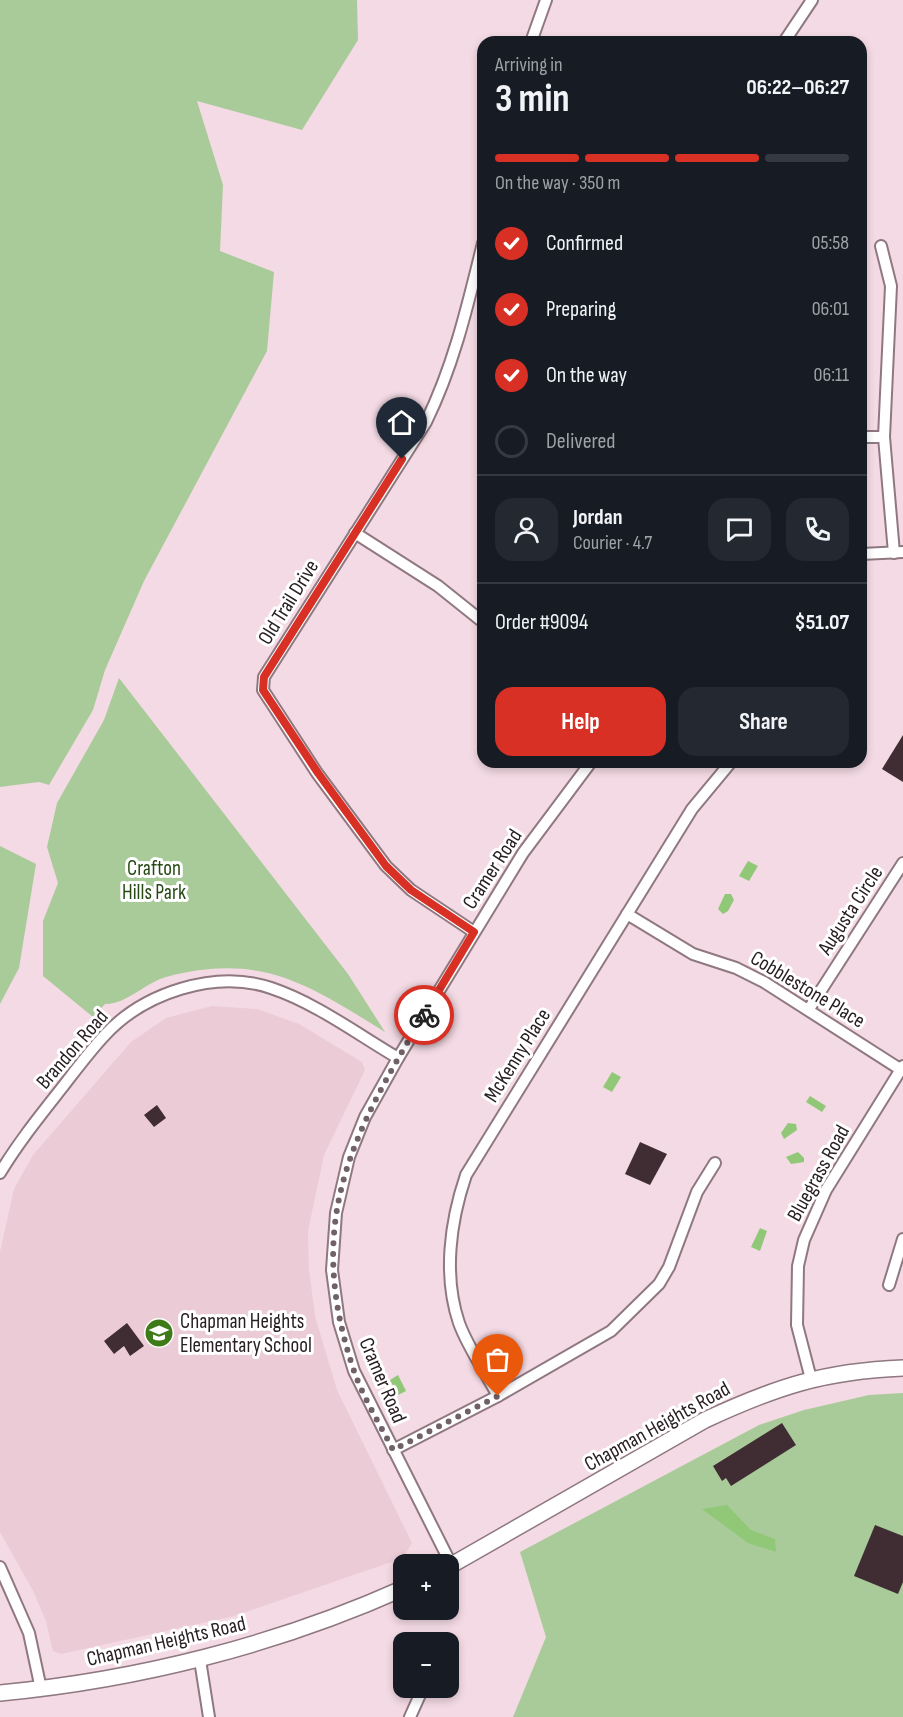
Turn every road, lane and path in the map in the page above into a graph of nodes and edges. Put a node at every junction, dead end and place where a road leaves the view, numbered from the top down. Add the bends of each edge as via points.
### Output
1 (546, 0) edge
2 (812, 0) edge
3 (533, 36) edge
4 (788, 36) edge
5 (881, 246) dead end
6 (477, 269) edge
7 (867, 437) edge
8 (884, 437) junction
9 (355, 533) junction
10 (899, 553) edge
11 (867, 554) edge
12 (477, 617) edge
13 (587, 768) edge
14 (726, 768) edge
15 (903, 863) edge
16 (627, 914) junction
17 (474, 932) junction
18 (809, 1009) junction
19 (398, 1058) junction
20 (902, 1069) edge
21 (715, 1163) dead end
22 (0, 1173) edge
23 (903, 1239) edge
24 (889, 1286) dead end
25 (903, 1368) edge
26 (811, 1379) junction
27 (498, 1396) junction
28 (393, 1450) junction
29 (444, 1554) edge
30 (459, 1561) edge
31 (0, 1568) edge
32 (393, 1592) edge
33 (200, 1659) junction
34 (41, 1689) junction
35 (0, 1693) edge
36 (419, 1698) edge
37 (209, 1717) edge
38 (410, 1717) edge

1 - 3 street
2 - 4 street
5 - 8 street via 891,286
6 - 9 street, Old Trail Drive via 444,384 426,422
7 - 8 street
8 - 10 street
9 - 12 street via 438,586
9 - 17 street, Old Trail Drive via 264,677 263,690 386,866 411,890
10 - 11 street
13 - 17 street, Cramer Road via 523,853
14 - 16 street, McKenny Place via 692,809
15 - 18 street, Augusta Circle
16 - 18 street, Cobblestone Place via 693,954 736,968
16 - 27 street, McKenny Place via 466,1175 456,1204 449,1279 459,1324
17 - 19 street, Cramer Road
18 - 20 street, Cobblestone Place
19 - 22 street, Brandon Road via 298,999 269,987 239,981 203,983 171,992 127,1016 105,1035 19,1142
19 - 28 street, Cramer Road via 365,1117 349,1157 336,1213 332,1270 339,1322 354,1371
20 - 26 street, Bluegrass Road via 826,1190 804,1240 798,1266 797,1325
21 - 27 street via 697,1192 669,1267 644,1301 611,1331
23 - 24 street
25 - 26 street, Chapman Heights Road
26 - 30 street, Chapman Heights Road via 787,1385 705,1420
27 - 28 street
28 - 29 street, Cramer Road
31 - 34 street via 29,1633
32 - 33 street, Chapman Heights Road via 279,1636
33 - 34 street, Chapman Heights Road
33 - 37 street
34 - 35 street, Chapman Heights Road
36 - 38 street

